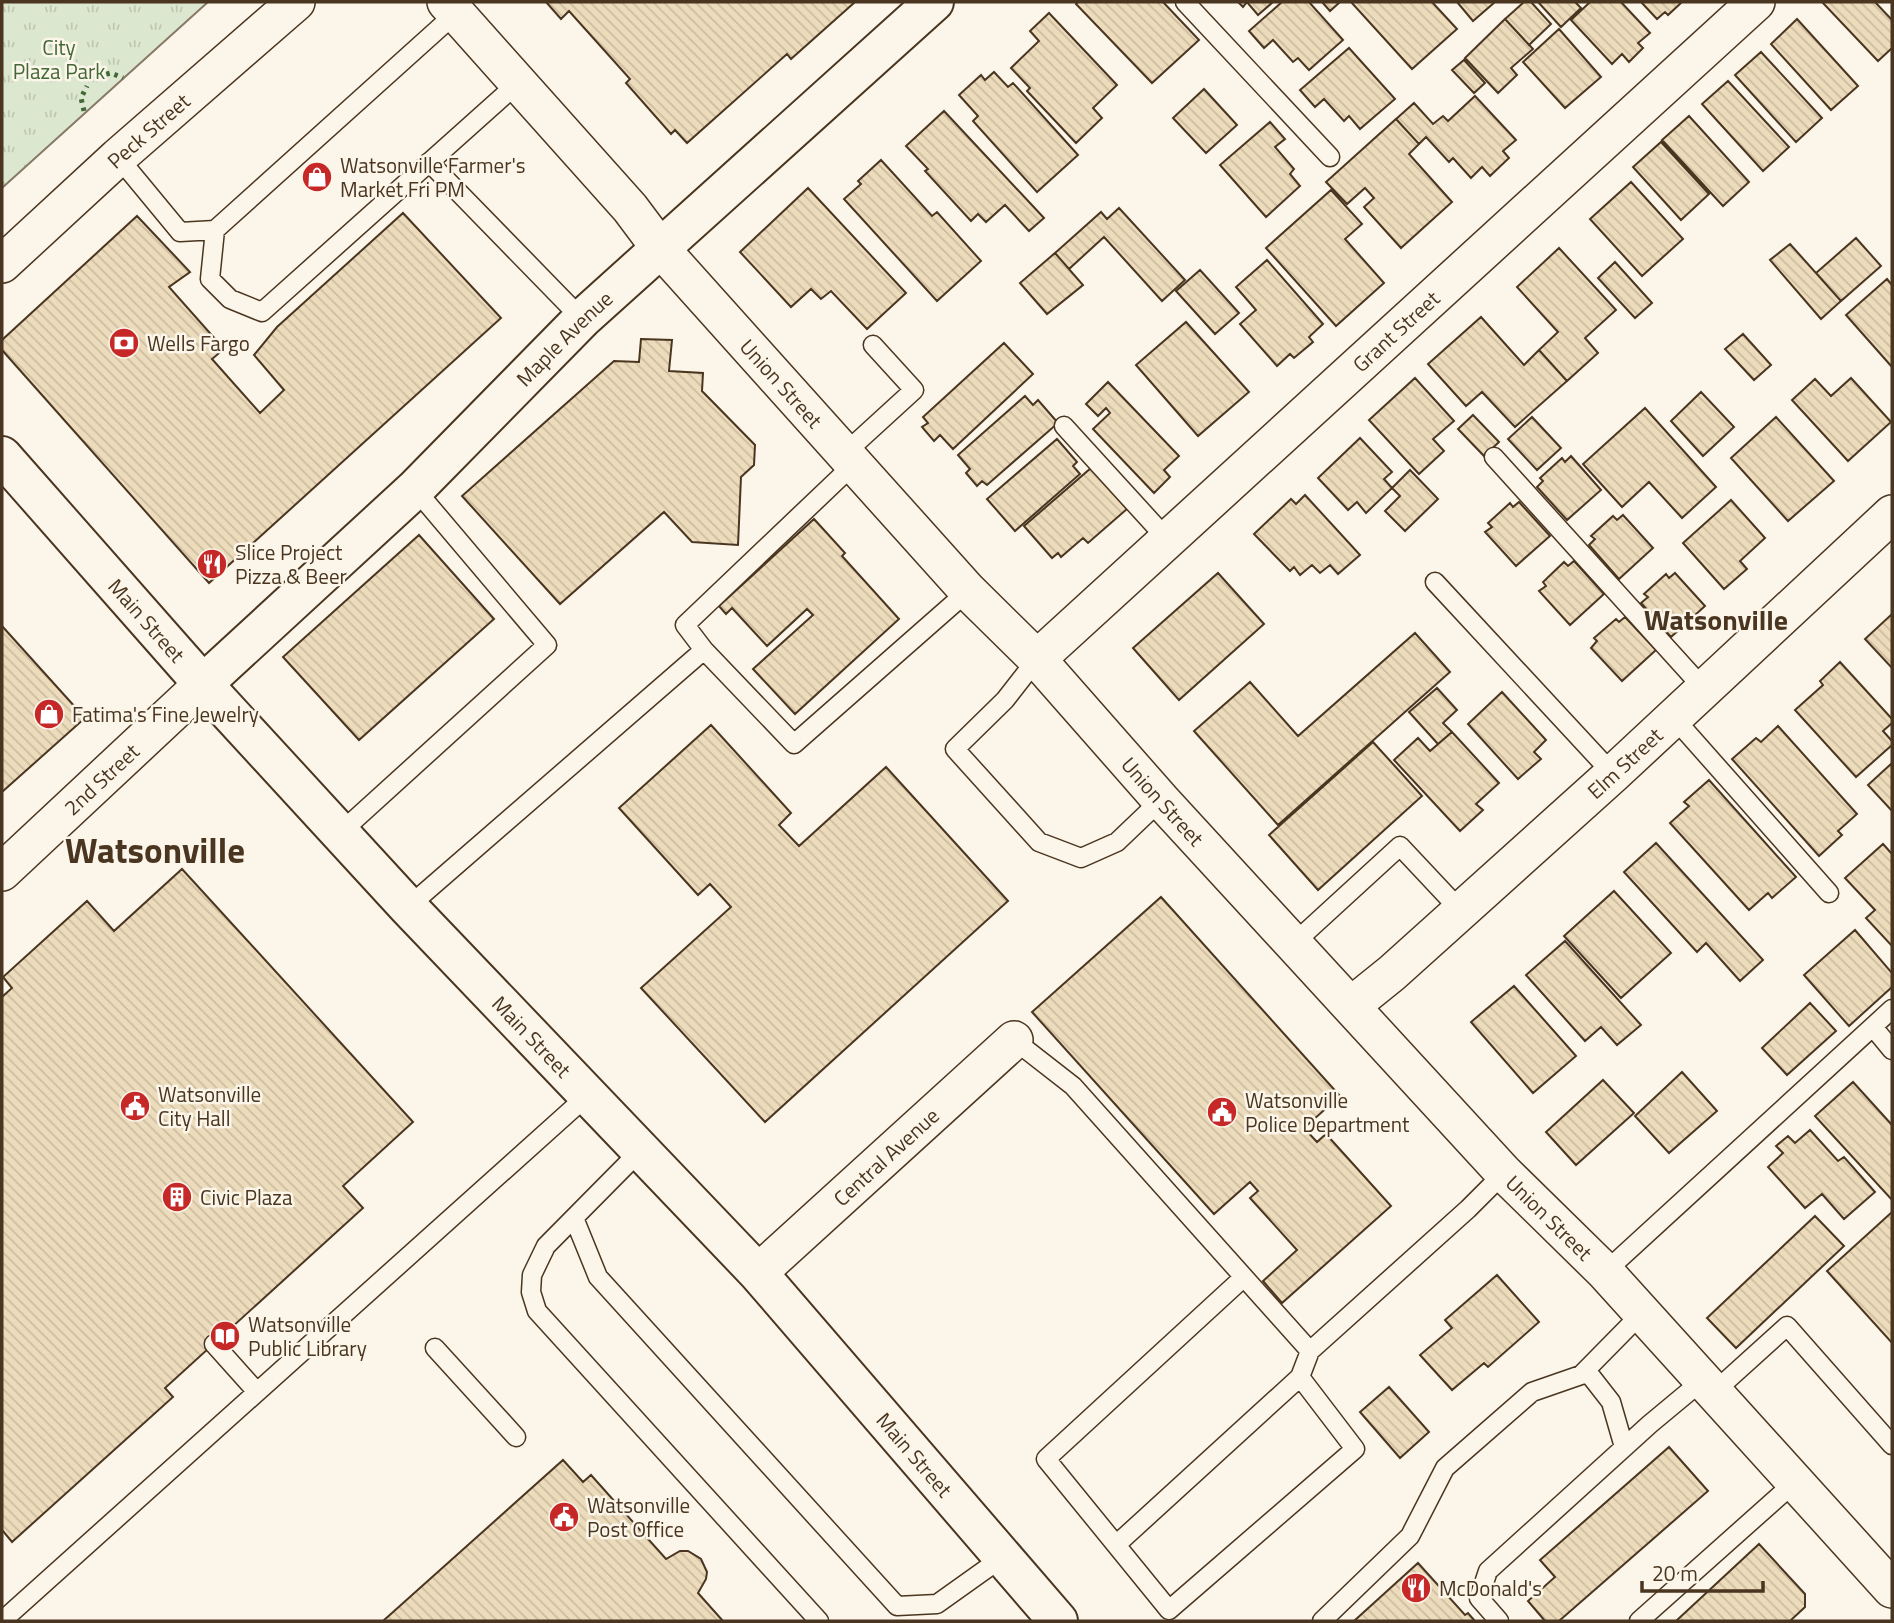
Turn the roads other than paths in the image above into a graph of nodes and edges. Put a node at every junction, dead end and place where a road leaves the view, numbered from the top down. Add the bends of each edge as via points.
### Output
1 (296, 2) edge
2 (934, 2) edge
3 (1185, 2) edge
4 (1756, 2) edge
5 (451, 8) edge
6 (518, 83) junction
7 (118, 157) junction
8 (1330, 157) dead end
9 (429, 162) junction
10 (215, 230) junction
11 (660, 248) junction
12 (2, 264) edge
13 (582, 319) junction
14 (873, 345) dead end
15 (1064, 426) dead end
16 (2, 456) edge
17 (1494, 457) dead end
18 (848, 460) junction
19 (415, 489) junction
20 (1892, 514) edge
21 (1167, 539) junction
22 (1435, 582) dead end
23 (968, 591) junction
24 (704, 650) junction
25 (1037, 659) junction
26 (203, 684) junction
27 (1704, 689) junction
28 (1674, 718) junction
29 (1613, 774) junction
30 (1161, 800) junction
31 (340, 833) junction
32 (2, 872) edge
33 (1829, 893) dead end
34 (408, 907) junction
35 (1461, 911) junction
36 (1293, 944) junction
37 (1351, 1006) junction
38 (1892, 1009) edge
39 (1872, 1027) junction
40 (1014, 1040) joint
41 (1892, 1050) edge
42 (588, 1095) junction
43 (641, 1150) junction
44 (1504, 1173) junction
45 (574, 1218) junction
46 (1605, 1272) junction
47 (758, 1273) junction
48 (1244, 1277) junction
49 (1642, 1313) junction
50 (214, 1344) dead end
51 (435, 1349) dead end
52 (1310, 1351) junction
53 (1587, 1370) junction
54 (1300, 1377) junction
55 (1709, 1386) junction
56 (257, 1392) junction
57 (516, 1437) dead end
58 (1892, 1445) edge
59 (1624, 1447) junction
60 (1795, 1482) junction
61 (1117, 1544) junction
62 (1003, 1557) junction
63 (1892, 1589) edge
64 (2, 1621) edge
65 (819, 1621) edge
66 (1058, 1621) edge
67 (1322, 1621) edge
68 (1499, 1621) edge
69 (1639, 1621) edge

1 - 7 street, Peck Street
2 - 11 main road, Maple Avenue
3 - 8 lane
4 - 21 street, Grant Street
5 - 6 street, Union Street
5 - 10 lane
6 - 9 lane
6 - 11 street, Union Street via 631,208
7 - 10 lane via 180,232
7 - 12 street, Peck Street
9 - 10 lane via 262,312 230,299 210,279
9 - 13 lane
11 - 13 main road, Maple Avenue
11 - 18 street, Union Street
13 - 19 main road, Maple Avenue
14 - 18 lane via 914,390
15 - 21 lane
16 - 26 main road, Main Street
17 - 27 lane
18 - 23 street, Union Street
18 - 24 lane via 685,625
19 - 26 main road, Maple Avenue
19 - 31 lane via 547,645
20 - 27 street, Elm Street
21 - 25 street, Grant Street
22 - 29 lane
23 - 24 lane via 794,744
23 - 25 street, Union Street
24 - 34 lane
25 - 30 street, Union Street
25 - 30 lane via 1005,700 955,748 1039,842 1082,858 1117,842
26 - 31 main road, Main Street
26 - 32 street, 2nd Street
27 - 28 street, Elm Street
28 - 29 street, Elm Street
28 - 33 lane
29 - 35 street, Elm Street
30 - 36 street, Union Street
31 - 34 main road, Main Street
34 - 42 main road, Main Street
35 - 36 lane via 1401,845
35 - 37 street, Elm Street
36 - 37 street, Union Street
37 - 44 street, Union Street
38 - 39 lane
39 - 41 lane
39 - 46 lane
40 - 47 street, Central Avenue
40 - 48 lane via 1073,1086
42 - 43 main road, Main Street
42 - 56 lane
43 - 45 lane
43 - 47 main road, Main Street
44 - 46 street, Union Street
44 - 52 lane
45 - 62 lane via 597,1277 897,1606 937,1604
45 - 65 lane via 546,1246 532,1275 537,1311
46 - 49 street, Union Street
47 - 62 main road, Main Street
48 - 52 lane
48 - 61 lane via 1046,1459
49 - 53 lane
49 - 55 street, Union Street
50 - 56 lane
51 - 57 lane
52 - 54 lane
53 - 59 lane via 1611,1402
53 - 67 lane via 1532,1392 1445,1468 1410,1536
54 - 61 lane
54 - 61 lane via 1355,1449 1169,1610
55 - 58 lane via 1787,1326
55 - 59 lane
55 - 60 street, Union Street
56 - 64 lane
59 - 68 lane via 1488,1571 1479,1598
60 - 63 street, Union Street
60 - 69 lane
62 - 66 main road, Main Street

